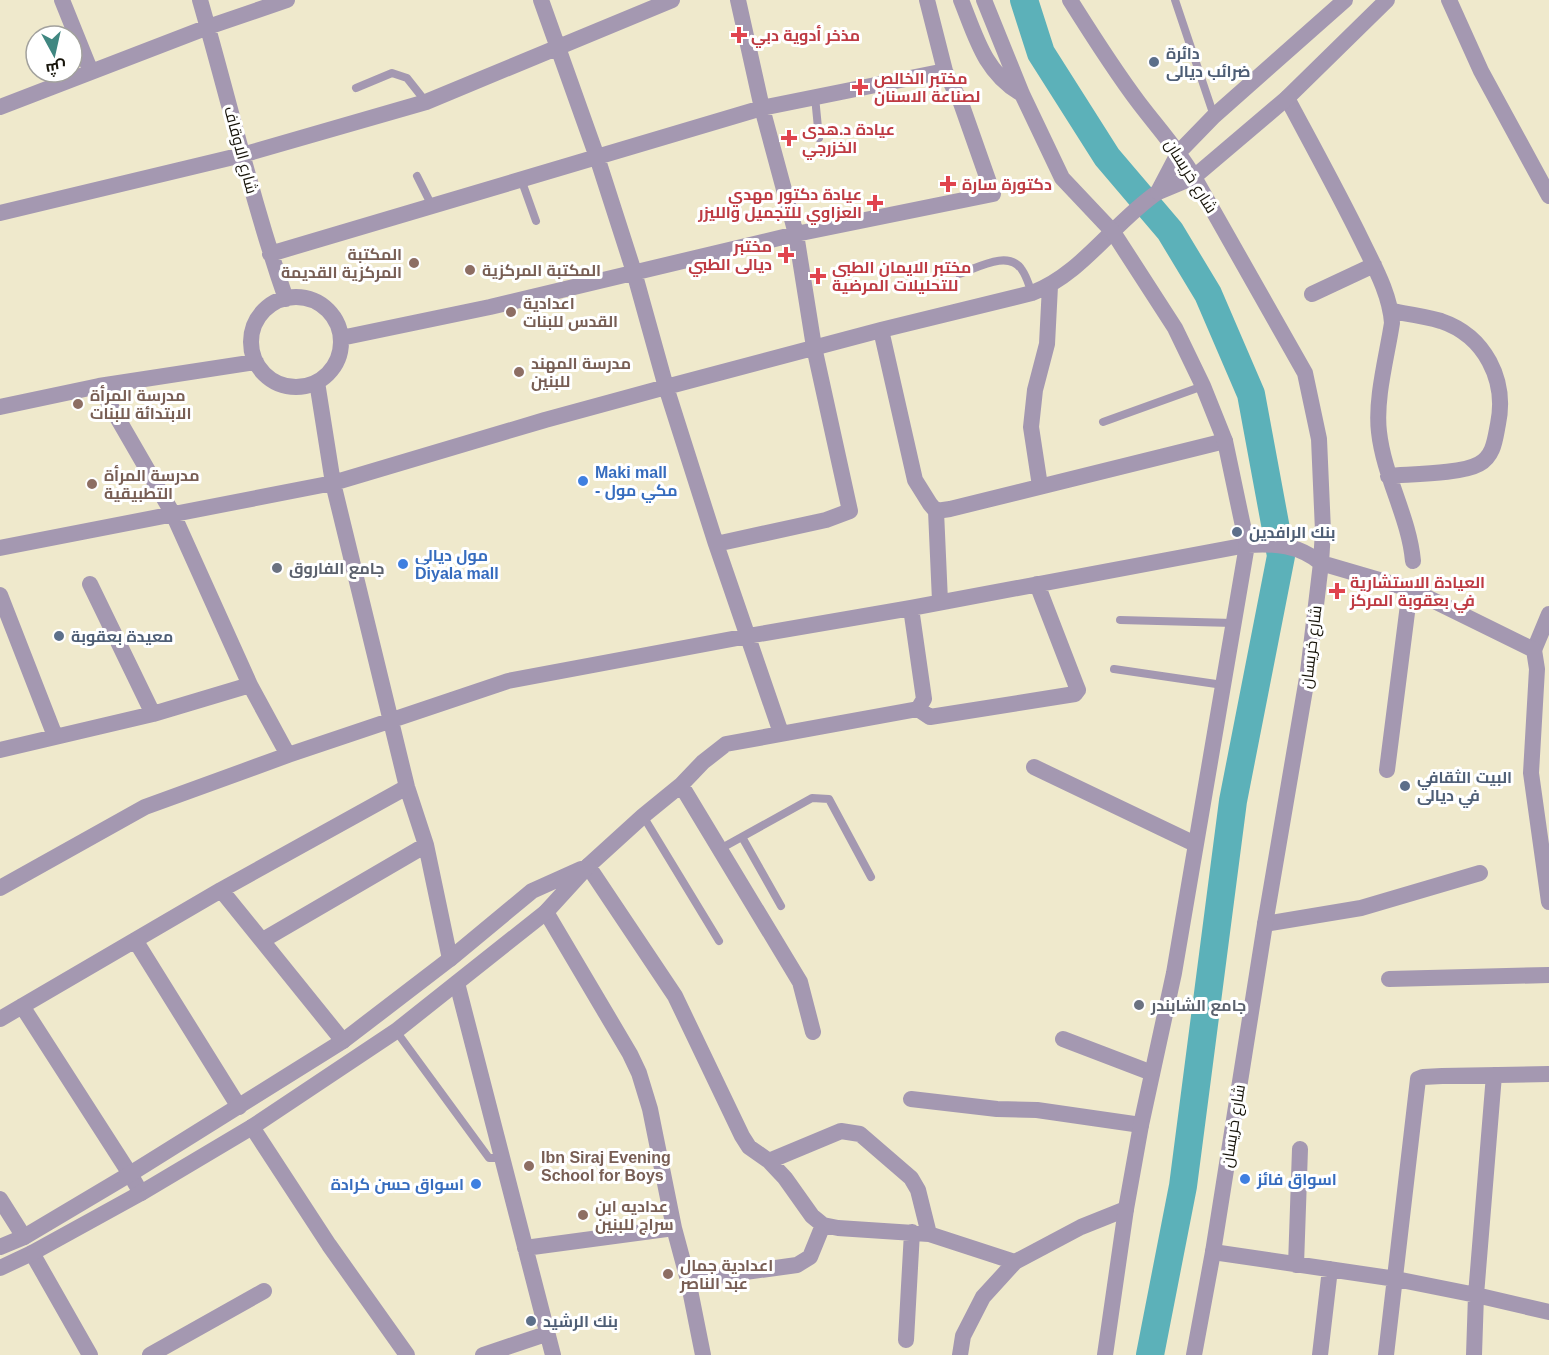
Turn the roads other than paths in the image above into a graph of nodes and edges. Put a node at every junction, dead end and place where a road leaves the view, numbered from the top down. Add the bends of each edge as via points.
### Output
1 (62, 0) edge
2 (200, 0) edge
3 (287, 0) edge
4 (542, 0) edge
5 (672, 0) edge
6 (738, 0) edge
7 (927, 0) edge
8 (961, 0) edge
9 (984, 0) edge
10 (1070, 0) edge
11 (1174, 0) edge
12 (1345, 0) edge
13 (1387, 0) edge
14 (1449, 0) edge
15 (208, 27) junction
16 (558, 48) junction
17 (945, 70) junction
18 (90, 72) junction
19 (356, 88) dead end
20 (1022, 94) junction
21 (815, 97) junction
22 (1287, 98) junction
23 (426, 102) junction
24 (0, 106) edge
25 (762, 108) junction
26 (1214, 116) junction
27 (819, 138) dead end
28 (1179, 152) junction
29 (242, 155) junction
30 (597, 157) junction
31 (417, 176) dead end
32 (1194, 177) junction
33 (521, 179) junction
34 (1158, 192) junction
35 (1549, 196) edge
36 (432, 206) junction
37 (0, 213) edge
38 (536, 221) dead end
39 (1113, 232) junction
40 (796, 234) junction
41 (270, 254) junction
42 (1374, 265) junction
43 (634, 272) junction
44 (959, 274) dead end
45 (1050, 286) junction
46 (1032, 293) junction
47 (1312, 294) dead end
48 (286, 299) junction
49 (1391, 310) junction
50 (881, 330) junction
51 (341, 338) junction
52 (814, 347) junction
53 (256, 362) junction
54 (317, 382) junction
55 (99, 386) junction
56 (1203, 386) junction
57 (666, 387) junction
58 (0, 407) edge
59 (1103, 422) dead end
60 (1225, 441) junction
61 (1388, 476) junction
62 (333, 483) junction
63 (1040, 486) junction
64 (936, 511) junction
65 (173, 514) junction
66 (716, 544) junction
67 (1247, 545) junction
68 (0, 548) edge
69 (1413, 561) dead end
70 (1321, 563) junction
71 (90, 584) dead end
72 (1037, 584) junction
73 (1410, 589) junction
74 (0, 595) edge
75 (940, 602) junction
76 (912, 608) junction
77 (1549, 616) edge
78 (1120, 620) dead end
79 (1233, 623) junction
80 (748, 636) junction
81 (1534, 650) junction
82 (1114, 669) dead end
83 (250, 685) junction
84 (1223, 685) junction
85 (918, 709) junction
86 (153, 714) junction
87 (390, 720) junction
88 (781, 734) junction
89 (55, 736) junction
90 (0, 750) edge
91 (288, 754) junction
92 (1034, 767) dead end
93 (1387, 770) dead end
94 (681, 785) junction
95 (407, 787) junction
96 (643, 816) junction
97 (742, 837) junction
98 (1196, 844) junction
99 (426, 845) junction
100 (720, 849) junction
101 (588, 866) junction
102 (1480, 873) dead end
103 (872, 877) dead end
104 (0, 888) edge
105 (221, 890) junction
106 (1549, 902) edge
107 (781, 906) dead end
108 (546, 912) junction
109 (1265, 924) junction
110 (135, 940) junction
111 (263, 940) junction
112 (719, 941) dead end
113 (450, 959) junction
114 (1549, 975) edge
115 (1389, 979) dead end
116 (457, 983) junction
117 (22, 1006) junction
118 (0, 1019) edge
119 (396, 1031) junction
120 (813, 1032) dead end
121 (1063, 1039) dead end
122 (343, 1041) junction
123 (1152, 1073) junction
124 (1549, 1074) edge
125 (1494, 1075) junction
126 (911, 1099) dead end
127 (240, 1107) junction
128 (1141, 1125) junction
129 (252, 1127) junction
130 (1300, 1149) dead end
131 (502, 1158) junction
132 (769, 1161) junction
133 (130, 1174) junction
134 (141, 1193) junction
135 (0, 1199) edge
136 (1126, 1209) junction
137 (823, 1225) junction
138 (674, 1228) junction
139 (912, 1232) junction
140 (929, 1234) junction
141 (24, 1237) junction
142 (0, 1247) edge
143 (525, 1248) junction
144 (1213, 1252) junction
145 (32, 1253) junction
146 (1015, 1262) junction
147 (1296, 1265) junction
148 (0, 1268) edge
149 (1330, 1269) junction
150 (1396, 1279) junction
151 (688, 1280) junction
152 (264, 1291) dead end
153 (1476, 1294) junction
154 (1549, 1312) edge
155 (546, 1334) junction
156 (906, 1341) dead end
157 (90, 1355) edge
158 (150, 1355) edge
159 (407, 1355) edge
160 (483, 1355) edge
161 (553, 1355) edge
162 (703, 1355) edge
163 (960, 1355) edge
164 (1105, 1355) edge
165 (1194, 1355) edge
166 (1320, 1355) edge
167 (1386, 1355) edge
168 (1474, 1355) edge

1 - 18 street
2 - 15 street, شارع الاوقاف
3 - 15 street
4 - 16 street
5 - 16 street
6 - 25 street
7 - 17 street
8 - 20 street via 991,68
9 - 20 street
10 - 28 street, شارع خريسان via 1127,87
11 - 26 lane
12 - 26 street
13 - 22 street
14 - 35 street via 1481,71
15 - 18 street
15 - 29 street, شارع الاوقاف
16 - 23 street
16 - 30 street
17 - 21 street
17 - 40 street via 961,103 993,194
18 - 24 street
19 - 23 lane via 392,73 406,78
20 - 39 street via 1062,178
21 - 25 street
21 - 27 lane
22 - 32 street
22 - 42 street
23 - 29 street
25 - 30 street
25 - 40 street
26 - 28 street
28 - 32 street, شارع خريسان
28 - 34 street
29 - 37 street
29 - 41 street, شارع الاوقاف
30 - 33 street
30 - 43 street
31 - 36 lane
32 - 34 street
32 - 70 street, شارع خريسان via 1305,374 1319,439
33 - 36 street
33 - 38 lane
34 - 39 street via 1136,207
36 - 41 street
39 - 45 street
39 - 56 street via 1175,328
40 - 43 street
40 - 52 street
41 - 48 street, شارع الاوقاف
42 - 47 street
42 - 49 street
43 - 51 street
43 - 57 street
44 - 46 lane via 1003,260 1014,262
45 - 46 street
45 - 63 street via 1047,344 1035,390 1031,427
46 - 50 street
48 - 51 street via 314,301 326,308 335,318
48 - 53 street via 263,312 255,323 252,349
49 - 61 street via 1379,412
49 - 61 street via 1441,321 1465,332 1496,373 1501,397 1493,448 1478,465
50 - 52 street
50 - 64 street via 915,480
51 - 54 street via 338,361
52 - 57 street
52 - 66 street via 850,511
53 - 54 street via 275,382 296,387
53 - 55 street
54 - 62 street
55 - 58 street
55 - 65 street
56 - 59 lane
56 - 60 street
57 - 62 street
57 - 66 street
60 - 63 street
60 - 67 street
61 - 69 street via 1409,534
62 - 65 street
62 - 87 street
63 - 64 street
64 - 75 street
65 - 68 street
65 - 83 street
66 - 80 street
67 - 70 street via 1295,548
67 - 72 street
67 - 79 street
70 - 73 street
70 - 109 street, شارع خريسان via 1308,672
71 - 86 street
72 - 75 street
72 - 85 street via 1078,690 1075,694 930,717
73 - 81 street
73 - 93 street
74 - 89 street
75 - 76 street
76 - 80 street
76 - 85 street via 924,699
77 - 81 street
78 - 79 lane
79 - 84 street
80 - 87 street via 508,681
80 - 88 street
81 - 106 street via 1537,669 1531,773
82 - 84 lane
83 - 86 street
83 - 91 street
84 - 98 street
85 - 88 street
86 - 89 street
87 - 91 street
87 - 95 street
88 - 94 street via 726,744
89 - 90 street
91 - 104 street via 145,807
92 - 98 street
94 - 96 street
94 - 100 street
95 - 99 street
95 - 105 street
96 - 101 street
96 - 112 lane
97 - 100 lane
97 - 103 lane via 812,798 829,799
97 - 107 lane
98 - 123 street
99 - 111 street
99 - 113 street
100 - 120 street via 800,982
101 - 108 street
101 - 113 street via 532,891
101 - 132 street via 675,996 742,1136 749,1147
102 - 109 street via 1360,908
105 - 110 street
105 - 111 street
108 - 116 street
108 - 138 street via 639,1073
109 - 144 street, شارع خريسان
110 - 117 street
110 - 127 street
111 - 122 street
113 - 122 street
114 - 115 street
116 - 119 street
116 - 131 street
117 - 118 street
117 - 133 street
119 - 129 street
119 - 131 lane via 489,1158
121 - 123 street
122 - 127 street
123 - 128 street
124 - 125 street
125 - 150 street via 1418,1079
125 - 153 street
126 - 128 street via 1037,1110
127 - 133 street
128 - 136 street
129 - 134 street
129 - 159 street
130 - 147 street
131 - 143 street
132 - 137 street
132 - 140 street via 841,1131 860,1134 910,1178 918,1190
133 - 134 street
133 - 141 street
134 - 145 street
135 - 141 street
136 - 146 street via 1081,1227
136 - 164 street
137 - 139 street
137 - 151 street via 810,1257 797,1264
138 - 143 street
138 - 151 street
139 - 140 street
139 - 156 street
140 - 146 street
141 - 142 street
143 - 155 street
144 - 147 street
144 - 165 street, شارع خريسان
145 - 148 street
145 - 157 street
146 - 163 street via 983,1297 963,1336
147 - 149 street
149 - 150 street
149 - 166 street
150 - 153 street
150 - 167 street
151 - 162 street
152 - 158 street
153 - 154 street
153 - 168 street
155 - 160 street
155 - 161 street

